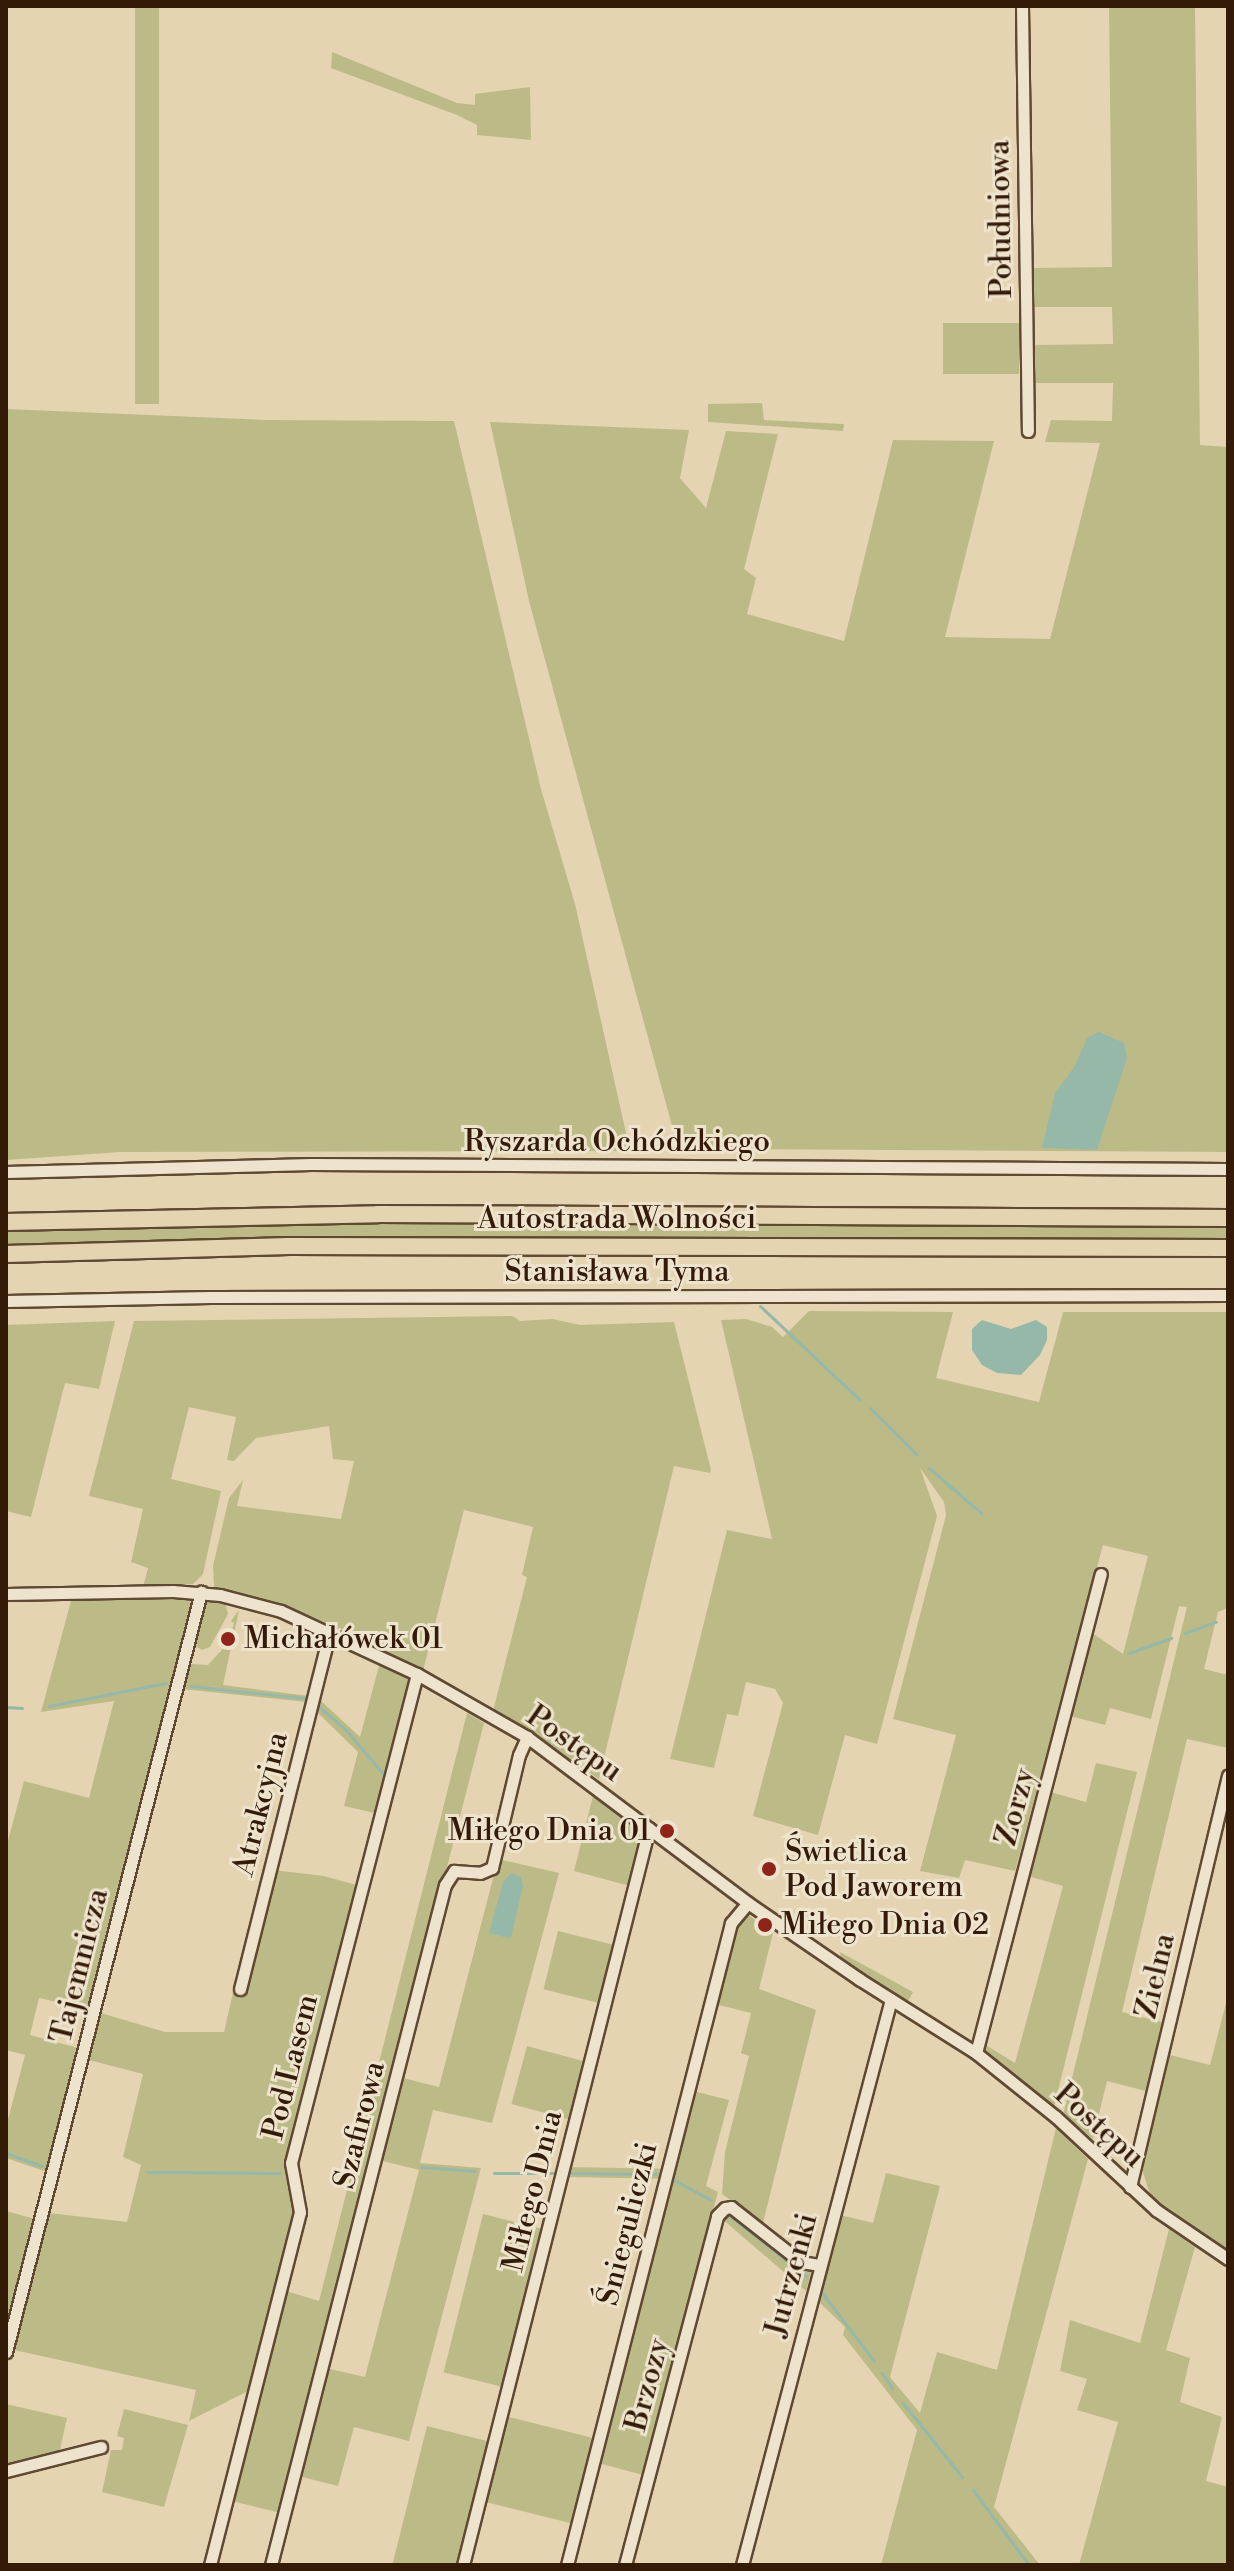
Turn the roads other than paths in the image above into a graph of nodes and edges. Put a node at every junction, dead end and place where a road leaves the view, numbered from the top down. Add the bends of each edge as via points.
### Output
1 (1022, 6) edge
2 (1028, 431) dead end
3 (1228, 1169) edge
4 (6, 1172) edge
5 (1228, 1218) edge
6 (6, 1222) edge
7 (1228, 1248) edge
8 (6, 1254) edge
9 (1228, 1295) edge
10 (6, 1301) edge
11 (1101, 1574) dead end
12 (201, 1592) junction
13 (6, 1594) edge
14 (330, 1632) junction
15 (417, 1674) junction
16 (527, 1737) junction
17 (1228, 1775) edge
18 (649, 1828) junction
19 (748, 1903) junction
20 (240, 1989) dead end
21 (891, 1999) junction
22 (976, 2053) junction
23 (1130, 2187) junction
24 (1228, 2259) edge
25 (819, 2265) junction
26 (6, 2352) edge
27 (101, 2447) dead end
28 (6, 2471) edge
29 (210, 2565) edge
30 (271, 2565) edge
31 (463, 2565) edge
32 (567, 2565) edge
33 (625, 2565) edge
34 (742, 2565) edge

1 - 2 street, Południowa
3 - 4 street, Ryszarda Ochódzkiego via 311,1164
5 - 6 highway, Autostrada Wolności via 363,1214
7 - 8 highway, Autostrada Wolności via 289,1246
9 - 10 street, Stanisława Tyma
11 - 22 street, Zorzy
12 - 13 street, Postępu
12 - 14 street, Postępu via 281,1611
12 - 26 street, Tajemnicza
14 - 15 street, Postępu
14 - 20 street, Atrakcyjna
15 - 16 street, Postępu
15 - 29 street, Pod Lasem via 291,2163 300,2212
16 - 18 street, Postępu
16 - 30 street, Szafirowa via 492,1868 480,1873 454,1871 445,1885
17 - 23 street, Zielna
18 - 19 street, Postępu
18 - 31 street, Miłego Dnia
19 - 21 street, Postępu
19 - 32 street, Śnieguliczki via 731,1923
21 - 22 street, Postępu
21 - 25 street, Jutrzenki
22 - 23 street, Postępu via 1056,2117
23 - 24 street, Postępu
25 - 33 street, Brzozy via 801,2262 731,2207 717,2216
25 - 34 street, Jutrzenki
27 - 28 street

